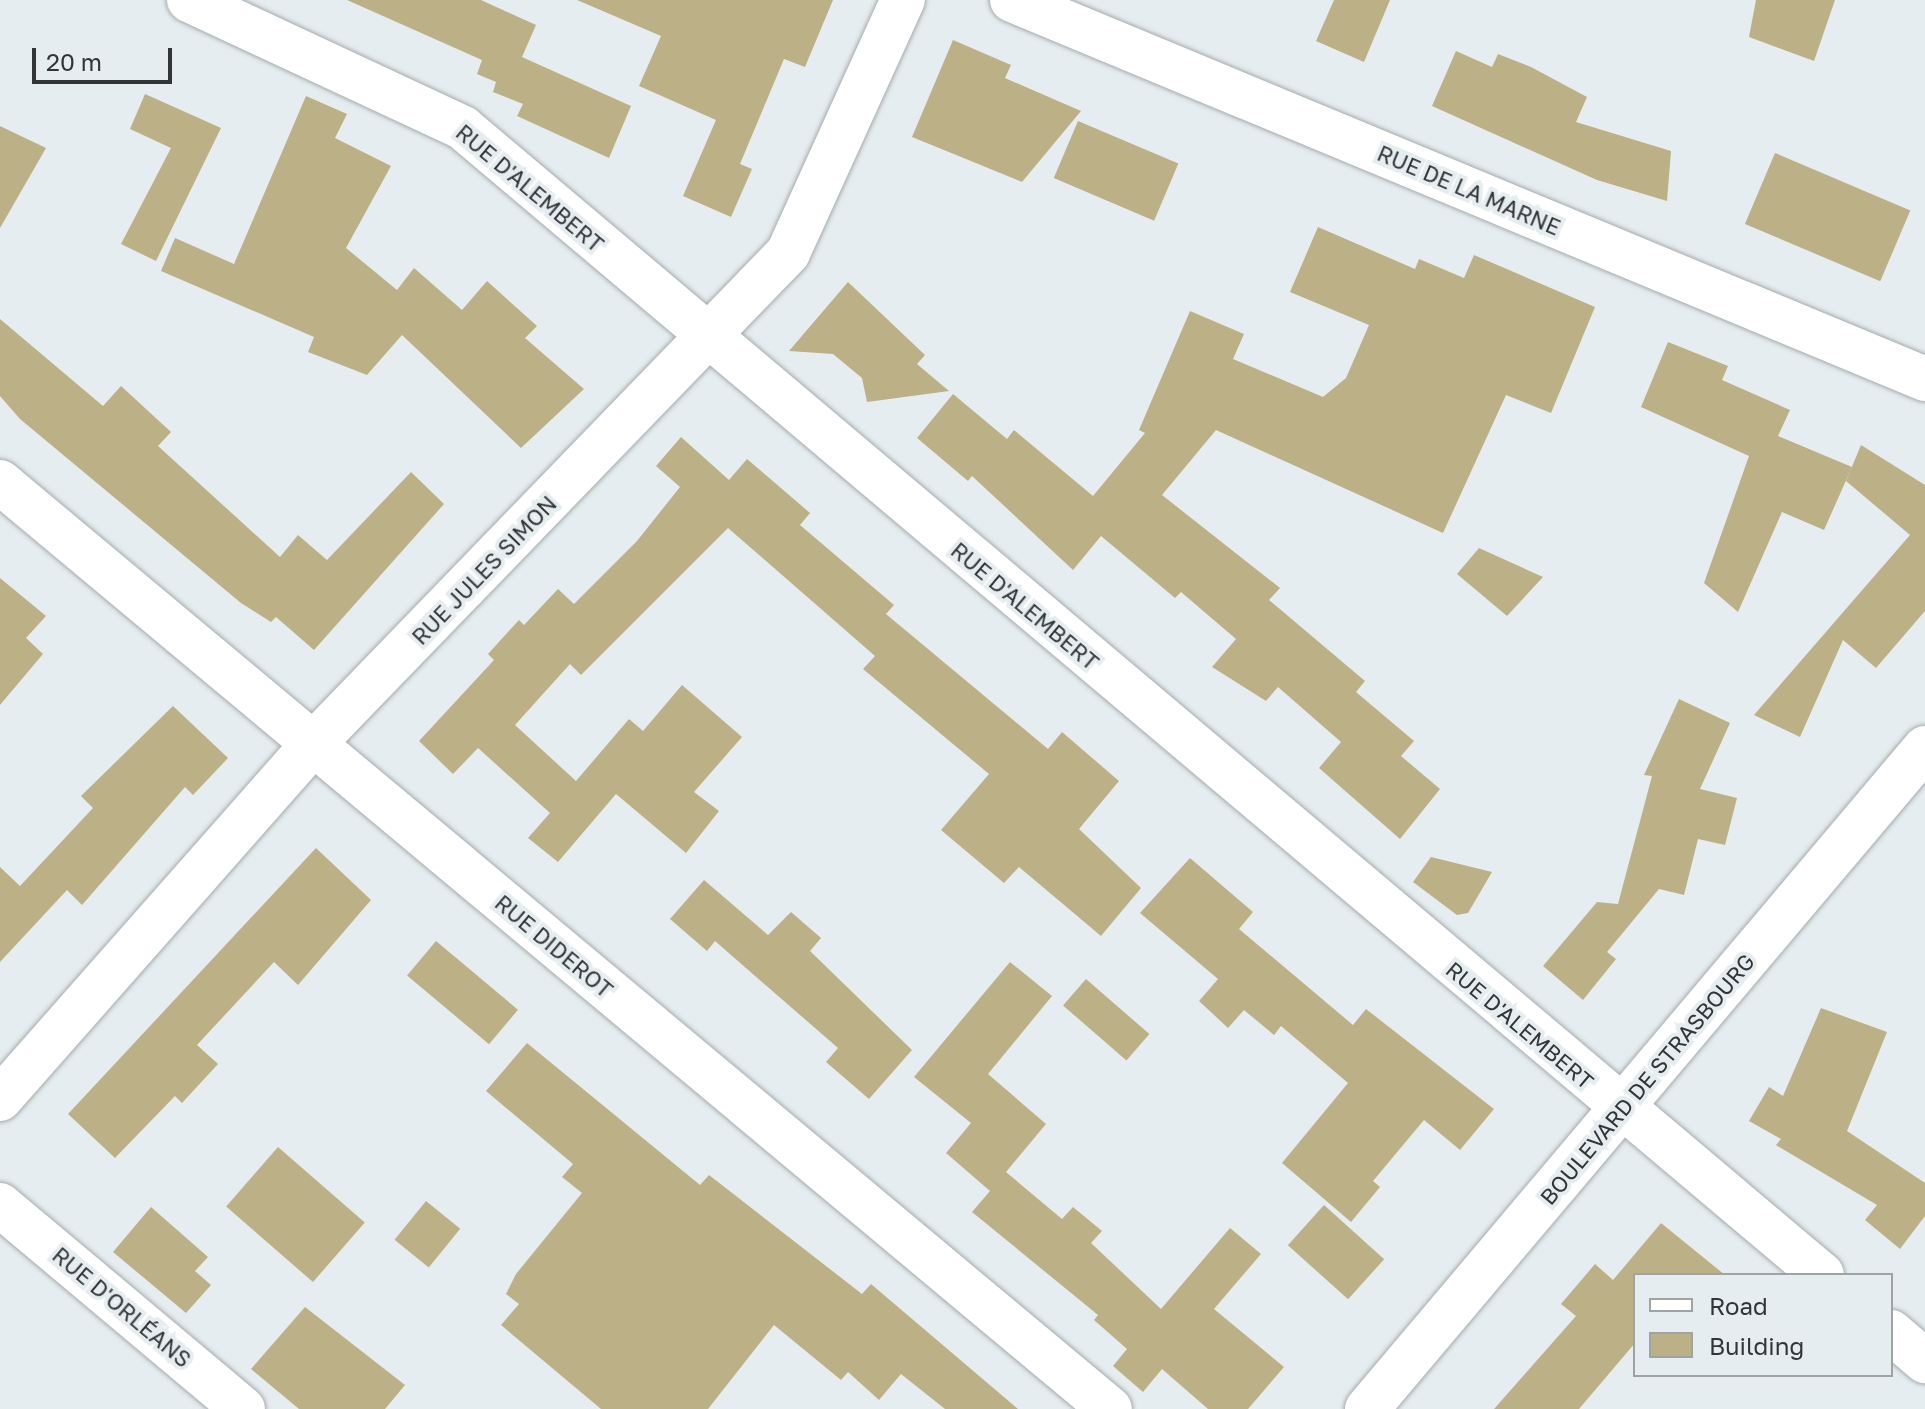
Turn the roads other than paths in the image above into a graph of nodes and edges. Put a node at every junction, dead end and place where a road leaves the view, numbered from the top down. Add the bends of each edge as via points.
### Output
1 (189, 0) edge
2 (903, 0) edge
3 (1012, 0) edge
4 (710, 339) junction
5 (1925, 379) edge
6 (0, 482) edge
7 (313, 744) junction
8 (1925, 748) edge
9 (0, 1099) edge
10 (1621, 1110) junction
11 (0, 1205) edge
12 (1820, 1273) edge
13 (1893, 1334) edge
14 (1925, 1361) edge
15 (243, 1409) edge
16 (1110, 1409) edge
17 (1367, 1409) edge

1 - 4 street, RUE D'ALEMBERT via 463,128
2 - 4 street, RUE JULES SIMON via 788,253
3 - 5 street, RUE DE LA MARNE
4 - 7 street, RUE JULES SIMON
4 - 10 street, RUE D'ALEMBERT
6 - 7 street, RUE DIDEROT
7 - 9 street, RUE JULES SIMON
7 - 16 street, RUE DIDEROT
8 - 10 street, BOULEVARD DE STRASBOURG
10 - 12 street, RUE D'ALEMBERT
10 - 17 street, BOULEVARD DE STRASBOURG
11 - 15 street, RUE D'ORLÉANS
13 - 14 street

